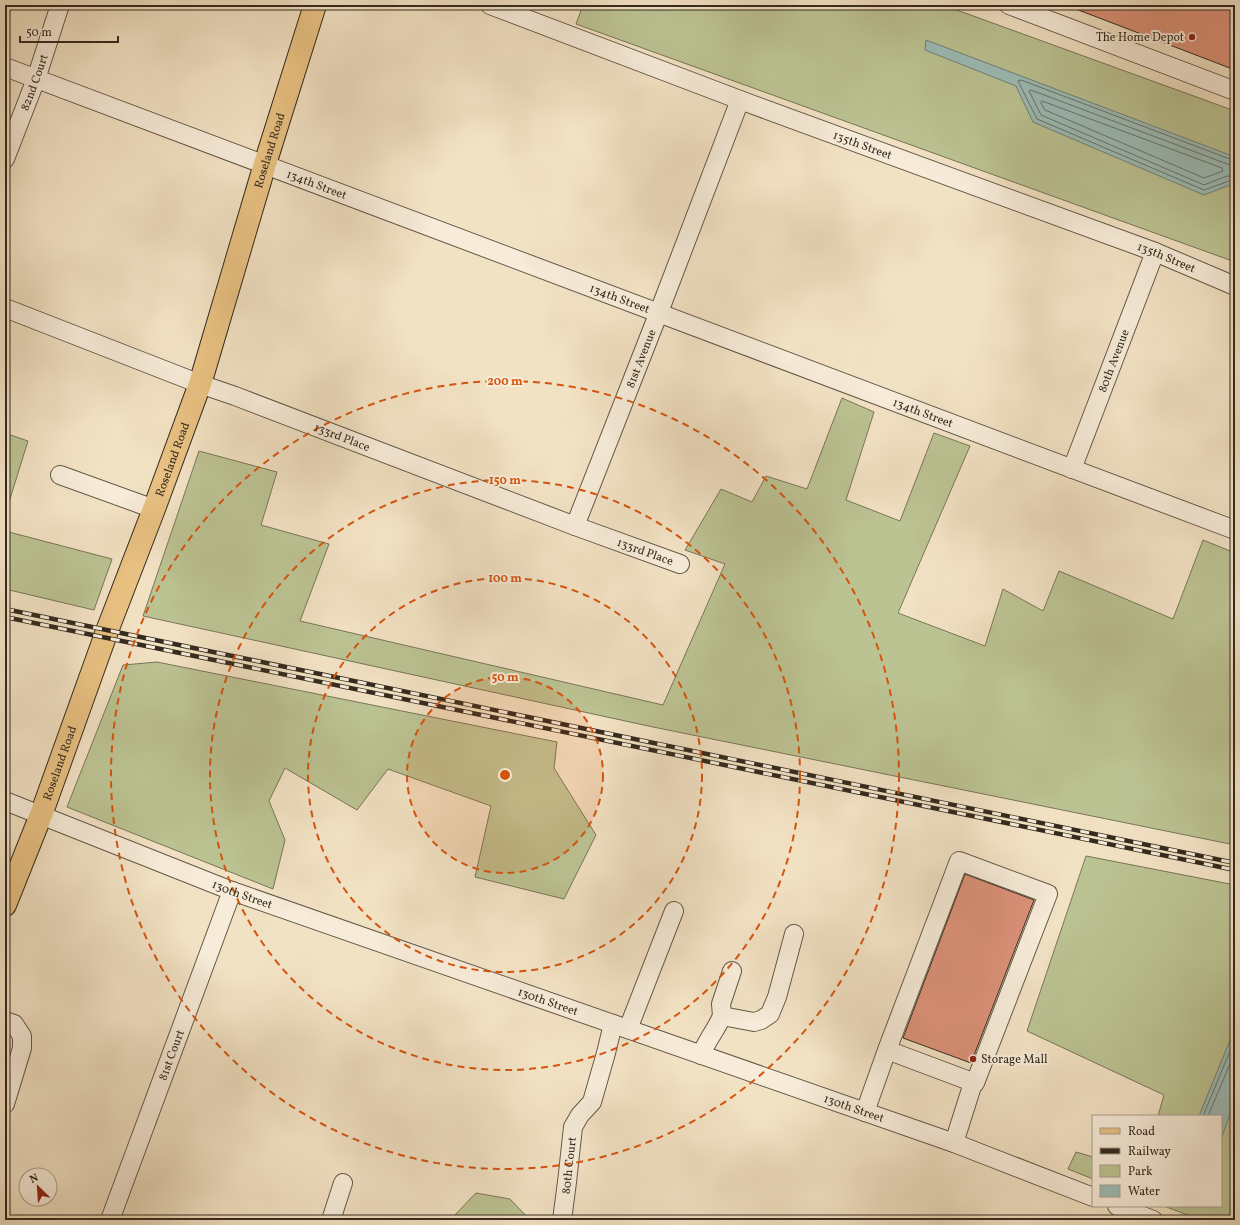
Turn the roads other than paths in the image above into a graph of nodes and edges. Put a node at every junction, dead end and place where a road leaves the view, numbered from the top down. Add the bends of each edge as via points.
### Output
1 (60, 5) edge
2 (315, 5) edge
3 (490, 5) edge
4 (1009, 5) edge
5 (5, 67) edge
6 (36, 79) junction
7 (1235, 91) edge
8 (740, 100) junction
9 (5, 159) edge
10 (265, 164) junction
11 (1155, 252) junction
12 (1235, 286) edge
13 (5, 308) edge
14 (659, 312) junction
15 (200, 384) junction
16 (1072, 469) junction
17 (60, 475) dead end
18 (154, 509) junction
19 (575, 526) junction
20 (1235, 530) edge
21 (680, 564) dead end
22 (5, 801) edge
23 (41, 815) junction
24 (232, 891) junction
25 (5, 905) edge
26 (674, 911) dead end
27 (794, 934) dead end
28 (732, 971) dead end
29 (722, 1016) junction
30 (5, 1021) edge
31 (620, 1026) junction
32 (887, 1050) junction
33 (701, 1055) junction
34 (973, 1082) junction
35 (5, 1104) edge
36 (865, 1112) junction
37 (954, 1143) junction
38 (343, 1183) dead end
39 (1092, 1197) edge
40 (1120, 1207) edge
41 (1144, 1218) edge
42 (110, 1220) edge
43 (331, 1220) edge
44 (562, 1220) edge

1 - 6 street, 82nd Court
2 - 10 main road, Roseland Road
3 - 8 street, 135th Street
4 - 7 street
5 - 6 street, 134th Street
6 - 9 street, 82nd Court
6 - 10 street, 134th Street
8 - 11 street, 135th Street
8 - 14 street, 81st Avenue
10 - 14 street, 134th Street
10 - 15 main road, Roseland Road
11 - 12 street, 135th Street
11 - 16 street, 80th Avenue
13 - 15 street, 133rd Place
14 - 16 street, 134th Street
14 - 19 street, 81st Avenue
15 - 18 main road, Roseland Road
15 - 19 street, 133rd Place
16 - 20 street, 134th Street
17 - 18 street
18 - 23 main road, Roseland Road
19 - 21 street, 133rd Place
22 - 23 street, 130th Street
23 - 24 street, 130th Street
23 - 25 main road, Roseland Road
24 - 31 street, 130th Street
24 - 42 street, 81st Court
26 - 31 street, 80th Court
27 - 29 street via 778,997 770,1014 754,1022
28 - 29 street via 721,1004
29 - 33 street
30 - 35 street via 14,1024 22,1036 22,1048
31 - 33 street, 130th Street
31 - 44 street, 80th Court via 606,1053 592,1102 573,1127
32 - 34 street
32 - 34 street via 959,860 1048,894 975,1083
32 - 36 street
33 - 36 street, 130th Street
34 - 37 street
36 - 37 street, 130th Street
37 - 39 street, 130th Street
38 - 43 street
40 - 41 street

